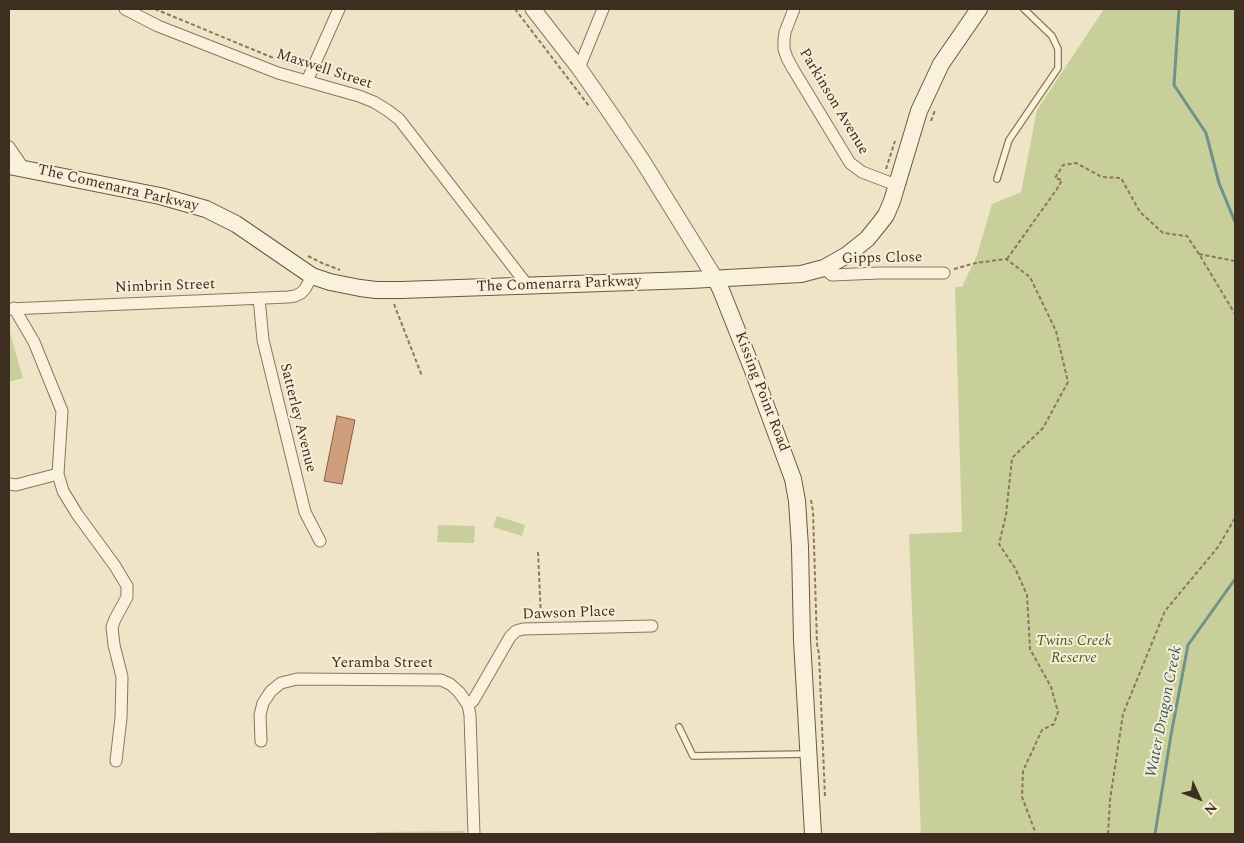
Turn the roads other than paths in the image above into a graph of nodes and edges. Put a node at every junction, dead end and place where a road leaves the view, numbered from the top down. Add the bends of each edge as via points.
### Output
1 (125, 9) edge
2 (339, 9) edge
3 (533, 9) edge
4 (603, 9) edge
5 (794, 9) edge
6 (979, 9) edge
7 (1024, 9) edge
8 (579, 68) junction
9 (306, 81) junction
10 (9, 147) edge
11 (16, 167) edge
12 (997, 179) dead end
13 (896, 186) junction
14 (824, 268) junction
15 (944, 273) road end
16 (312, 276) junction
17 (715, 278) junction
18 (528, 286) junction
19 (259, 298) junction
20 (11, 309) edge
21 (58, 474) junction
22 (9, 484) edge
23 (320, 541) dead end
24 (652, 626) dead end
25 (468, 705) junction
26 (679, 727) dead end
27 (261, 741) dead end
28 (809, 754) junction
29 (116, 761) dead end
30 (474, 834) edge
31 (813, 834) edge

1 - 9 street, Maxwell Street via 158,26
2 - 9 street
3 - 8 street, Kissing Point Road
4 - 8 street
5 - 13 street, Parkinson Avenue via 784,40 784,49 793,69 850,163 862,172
6 - 13 main road, The Comenarra Parkway via 934,78 919,111
7 - 12 lane via 1052,36 1058,49 1058,68 1010,140
8 - 17 street, Kissing Point Road via 642,160
9 - 18 street, Maxwell Street via 374,102 399,120
10 - 11 street
11 - 16 main road, The Comenarra Parkway via 160,196 206,209 236,224
13 - 14 main road, The Comenarra Parkway via 886,215 867,239 848,255
14 - 15 street, Gipps Close via 832,275
14 - 17 main road, The Comenarra Parkway via 802,274
16 - 18 main road, The Comenarra Parkway via 376,290
16 - 19 street, Nimbrin Street via 305,289 296,296
17 - 18 main road, The Comenarra Parkway
17 - 28 main road, Kissing Point Road via 793,479 800,547
19 - 20 street, Nimbrin Street
19 - 23 street, Satterley Avenue via 263,340 305,512
20 - 21 street via 34,342 62,411
21 - 22 street
21 - 29 street via 62,491 127,586 127,597 112,627 122,677
24 - 25 street, Dawson Place via 516,631
25 - 27 street, Yeramba Street via 460,692 440,680 297,679 281,683 263,703
25 - 30 street
26 - 28 lane via 693,756
28 - 31 main road, Kissing Point Road

